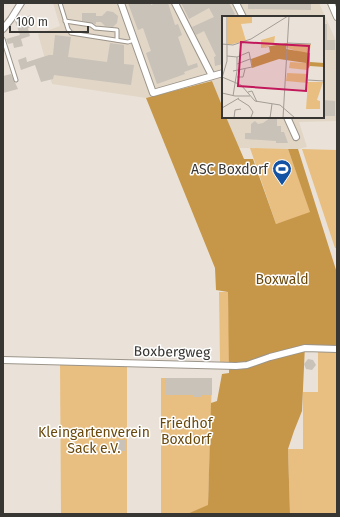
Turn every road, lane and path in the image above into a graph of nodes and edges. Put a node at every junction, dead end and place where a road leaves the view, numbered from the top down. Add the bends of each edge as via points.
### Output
1 (21, 3) edge
2 (60, 3) edge
3 (121, 3) edge
4 (175, 3) edge
5 (236, 3) edge
6 (331, 3) edge
7 (242, 16) edge
8 (337, 16) edge
9 (65, 21) junction
10 (3, 29) edge
11 (3, 39) edge
12 (117, 40) junction
13 (134, 40) junction
14 (222, 73) edge
15 (212, 76) junction
16 (16, 80) dead end
17 (287, 118) edge
18 (296, 137) dead end
19 (337, 349) edge
20 (3, 360) edge

1 - 10 street
2 - 9 lane
3 - 13 street
4 - 15 street
5 - 7 street
6 - 8 street
9 - 12 lane via 71,33
9 - 12 lane via 117,30
11 - 16 lane
12 - 13 lane
13 - 15 street via 153,94
14 - 15 street
17 - 18 street
19 - 20 street, Boxbergweg via 305,348 236,366

